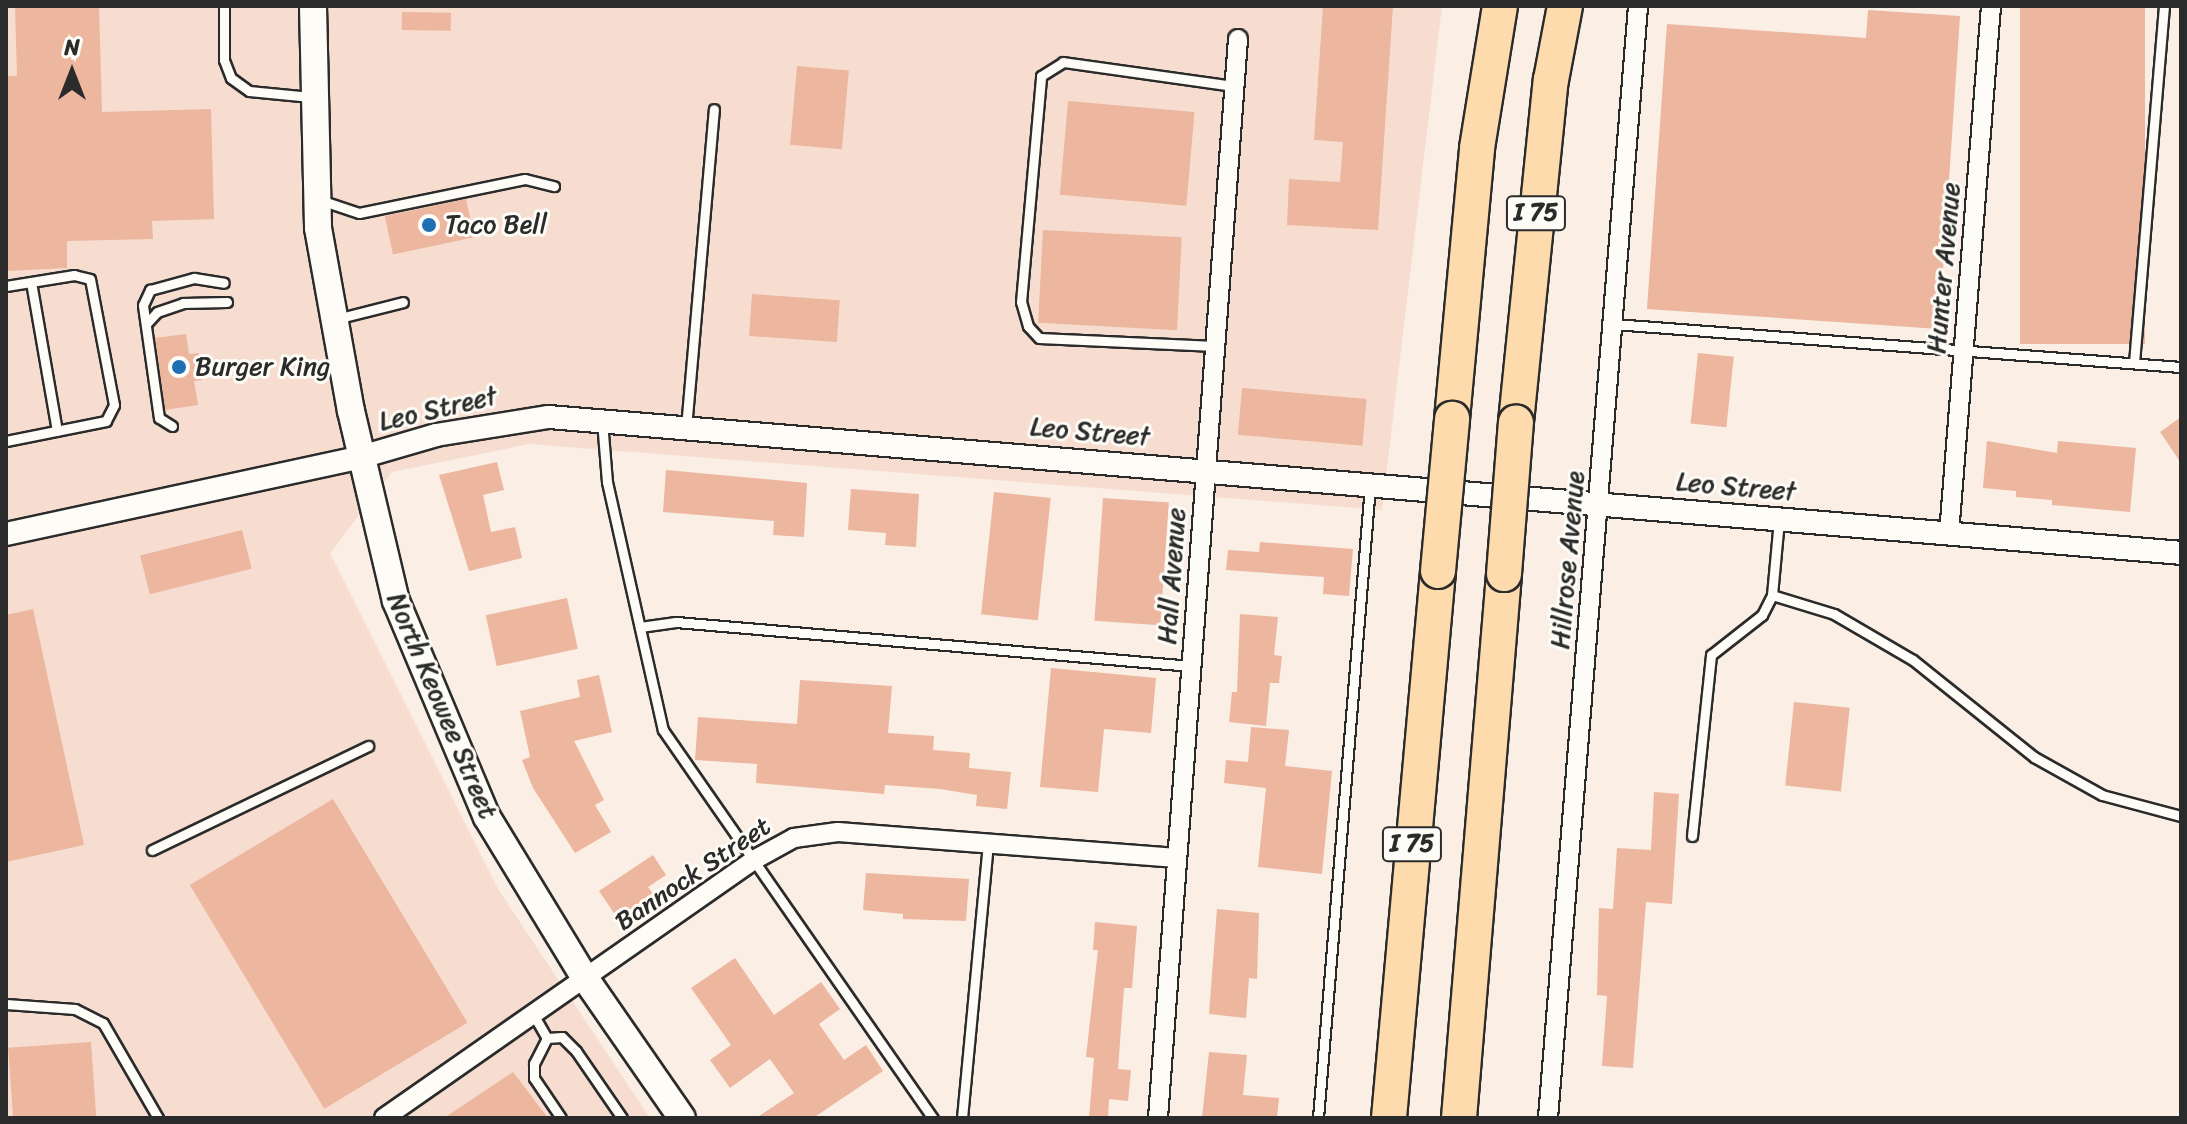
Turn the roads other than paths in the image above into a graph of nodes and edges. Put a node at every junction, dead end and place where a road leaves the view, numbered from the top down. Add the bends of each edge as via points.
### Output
1 (224, 6) edge
2 (313, 6) edge
3 (1500, 6) edge
4 (1565, 6) edge
5 (1638, 6) edge
6 (1991, 6) edge
7 (2164, 6) edge
8 (1238, 39) dead end
9 (1234, 86) junction
10 (311, 97) junction
11 (714, 109) dead end
12 (554, 186) dead end
13 (316, 198) junction
14 (31, 282) junction
15 (224, 283) dead end
16 (6, 286) edge
17 (227, 302) dead end
18 (403, 302) dead end
19 (336, 319) junction
20 (146, 324) junction
21 (1614, 324) junction
22 (1215, 346) junction
23 (1963, 354) junction
24 (2134, 363) junction
25 (2181, 367) edge
26 (602, 421) junction
27 (172, 426) dead end
28 (686, 428) junction
29 (57, 431) junction
30 (6, 441) edge
31 (361, 457) junction
32 (1205, 472) junction
33 (1370, 485) junction
34 (1599, 503) junction
35 (1779, 519) junction
36 (6, 534) edge
37 (1949, 534) junction
38 (2181, 553) edge
39 (1772, 595) junction
40 (640, 627) junction
41 (1191, 666) junction
42 (368, 746) dead end
43 (2181, 816) edge
44 (1692, 836) dead end
45 (988, 844) junction
46 (152, 850) dead end
47 (1177, 858) junction
48 (752, 861) junction
49 (585, 978) junction
50 (6, 1004) edge
51 (533, 1014) junction
52 (547, 1038) junction
53 (158, 1118) edge
54 (384, 1118) edge
55 (561, 1118) edge
56 (622, 1118) edge
57 (682, 1118) edge
58 (933, 1118) edge
59 (962, 1118) edge
60 (1158, 1118) edge
61 (1318, 1118) edge
62 (1389, 1118) edge
63 (1459, 1118) edge
64 (1548, 1118) edge

1 - 10 lane via 224,60 231,78 249,91
2 - 10 main road, North Keowee Street
3 - 62 highway, I 75, bridge via 1477,148
4 - 63 highway, I 75, bridge via 1551,80 1516,422
5 - 21 street, Hillrose Avenue
6 - 23 street, Hunter Avenue
7 - 24 lane
8 - 9 street, Hall Avenue
9 - 22 street, Hall Avenue
9 - 22 lane via 1063,62 1041,76 1021,302 1028,326 1039,338
10 - 13 main road, North Keowee Street
11 - 28 lane
12 - 13 lane via 525,179 359,213
13 - 19 main road, North Keowee Street
14 - 16 lane
14 - 29 lane
14 - 29 lane via 74,275 90,279 114,405 106,421
15 - 20 lane via 194,278 150,290 143,305
17 - 20 lane via 183,303 157,312
18 - 19 lane
19 - 31 main road, North Keowee Street
20 - 27 lane via 159,418
21 - 23 lane
21 - 34 street, Hillrose Avenue
22 - 32 street, Hall Avenue
23 - 24 lane
23 - 37 street, Hunter Avenue
24 - 25 lane
26 - 28 street, Leo Street
26 - 31 street, Leo Street via 520,419
26 - 40 lane via 607,482
28 - 32 street, Leo Street
29 - 30 lane
31 - 36 street, Leo Street
31 - 49 main road, North Keowee Street via 396,601 456,753 527,890
32 - 33 street, Leo Street
32 - 41 street, Hall Avenue
33 - 34 street, Leo Street
33 - 61 lane
34 - 35 street, Leo Street
34 - 64 street, Hillrose Avenue
35 - 37 street, Leo Street
35 - 39 lane
37 - 38 street, Leo Street
39 - 43 lane via 1834,614 1913,660 2034,757 2102,795
39 - 44 lane via 1762,615 1711,655
40 - 41 lane via 676,622
40 - 48 lane via 663,730
41 - 47 street, Hall Avenue
42 - 46 lane
45 - 47 street, Bannock Street
45 - 48 street, Bannock Street via 814,834 782,842
45 - 59 lane
47 - 60 street, Hall Avenue
48 - 49 street, Bannock Street
48 - 58 lane
49 - 51 street, Bannock Street
49 - 57 main road, North Keowee Street
50 - 53 lane via 75,1009 103,1023
51 - 52 lane
51 - 54 street, Bannock Street
52 - 55 lane via 534,1064 534,1078
52 - 56 lane via 562,1037 576,1051

